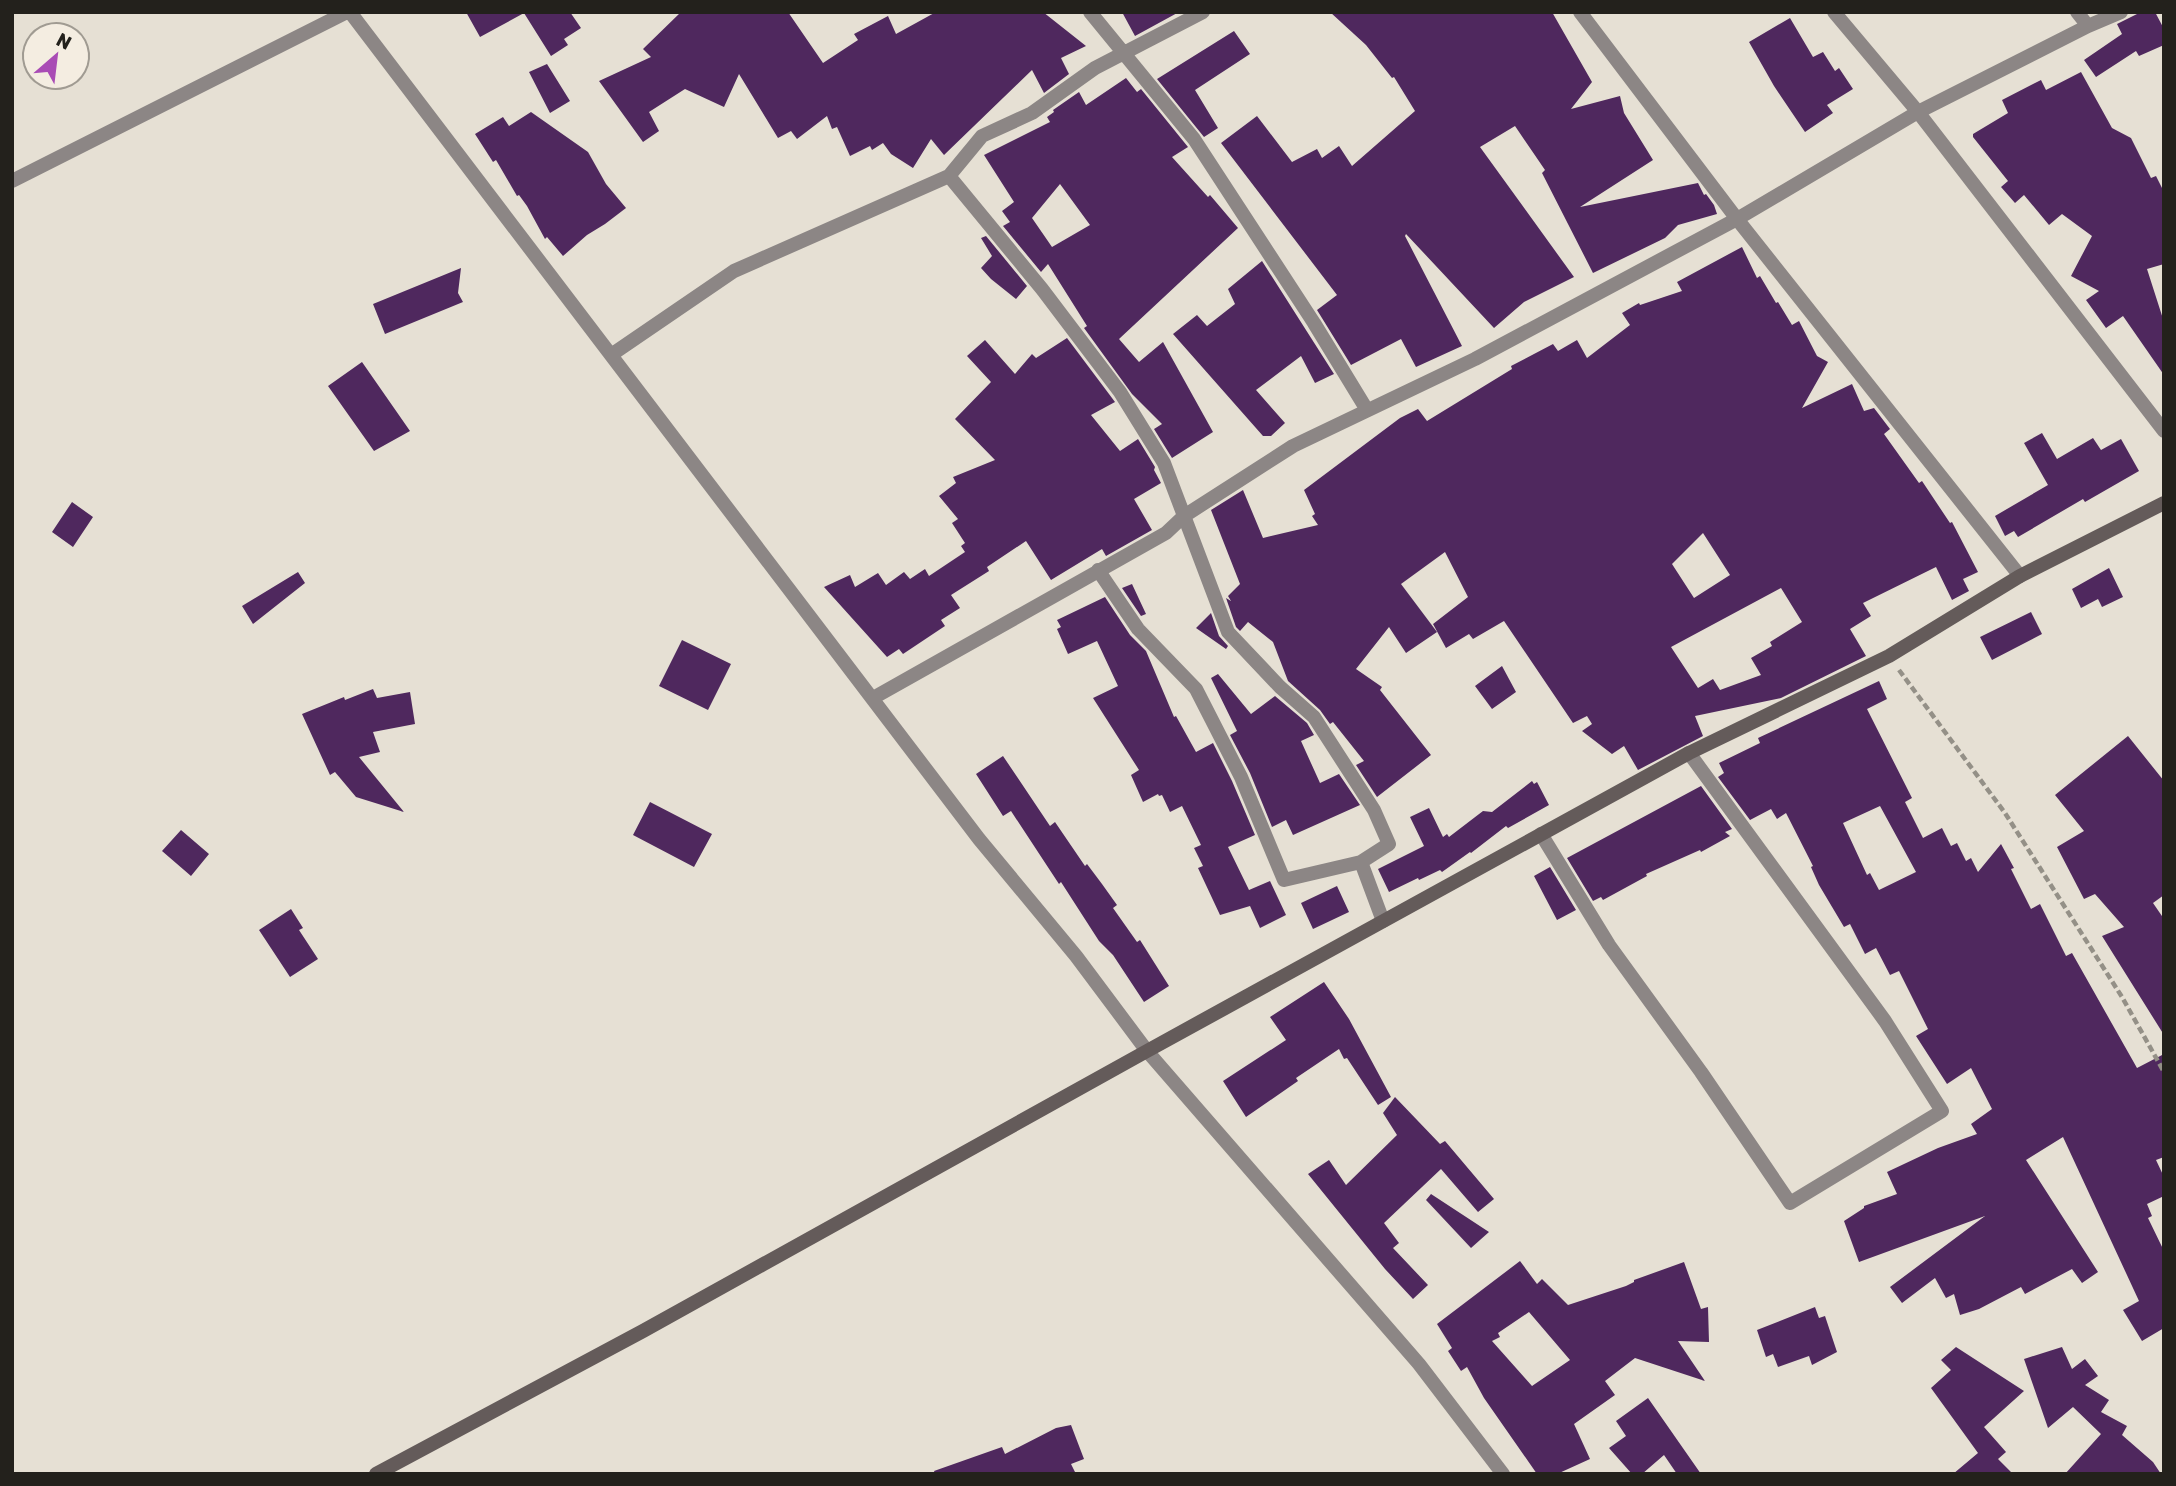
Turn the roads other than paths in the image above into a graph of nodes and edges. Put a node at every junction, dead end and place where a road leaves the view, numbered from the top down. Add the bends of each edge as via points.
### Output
1 (349, 12) edge
2 (1090, 12) edge
3 (1203, 12) edge
4 (1580, 12) edge
5 (1834, 12) edge
6 (2077, 12) edge
7 (2121, 12) edge
8 (2088, 26) junction
9 (1123, 54) junction
10 (1917, 112) junction
11 (949, 176) junction
12 (12, 181) edge
13 (1737, 219) junction
14 (611, 355) junction
15 (1367, 410) junction
16 (2164, 431) edge
17 (2164, 503) edge
18 (1184, 516) junction
19 (1098, 570) junction
20 (2020, 576) junction
21 (873, 698) junction
22 (1689, 753) junction
23 (1541, 834) junction
24 (1361, 862) junction
25 (1383, 921) junction
26 (1147, 1051) junction
27 (376, 1474) edge
28 (1503, 1474) edge

1 - 12 street
1 - 14 street
2 - 9 street
3 - 9 street
4 - 13 street
5 - 10 street
6 - 8 street
7 - 8 street
8 - 10 street
9 - 11 street via 1032,113 982,136
9 - 15 street via 1194,139
10 - 13 street
10 - 16 street
11 - 14 street via 734,271
11 - 18 street via 1120,392 1164,463
13 - 15 street via 1475,359
13 - 20 street
14 - 21 street
15 - 18 street via 1293,446
17 - 20 street
18 - 19 street via 1166,533
18 - 24 street via 1228,632 1314,717 1374,810 1389,844
19 - 21 street
19 - 24 street via 1138,629 1196,689 1241,777 1284,880
20 - 22 street via 1889,656
21 - 26 street
22 - 23 street
22 - 23 street via 1885,1021 1942,1111 1790,1203 1609,945
23 - 25 street
24 - 25 street
25 - 26 street
26 - 27 street
26 - 28 street via 1419,1364

